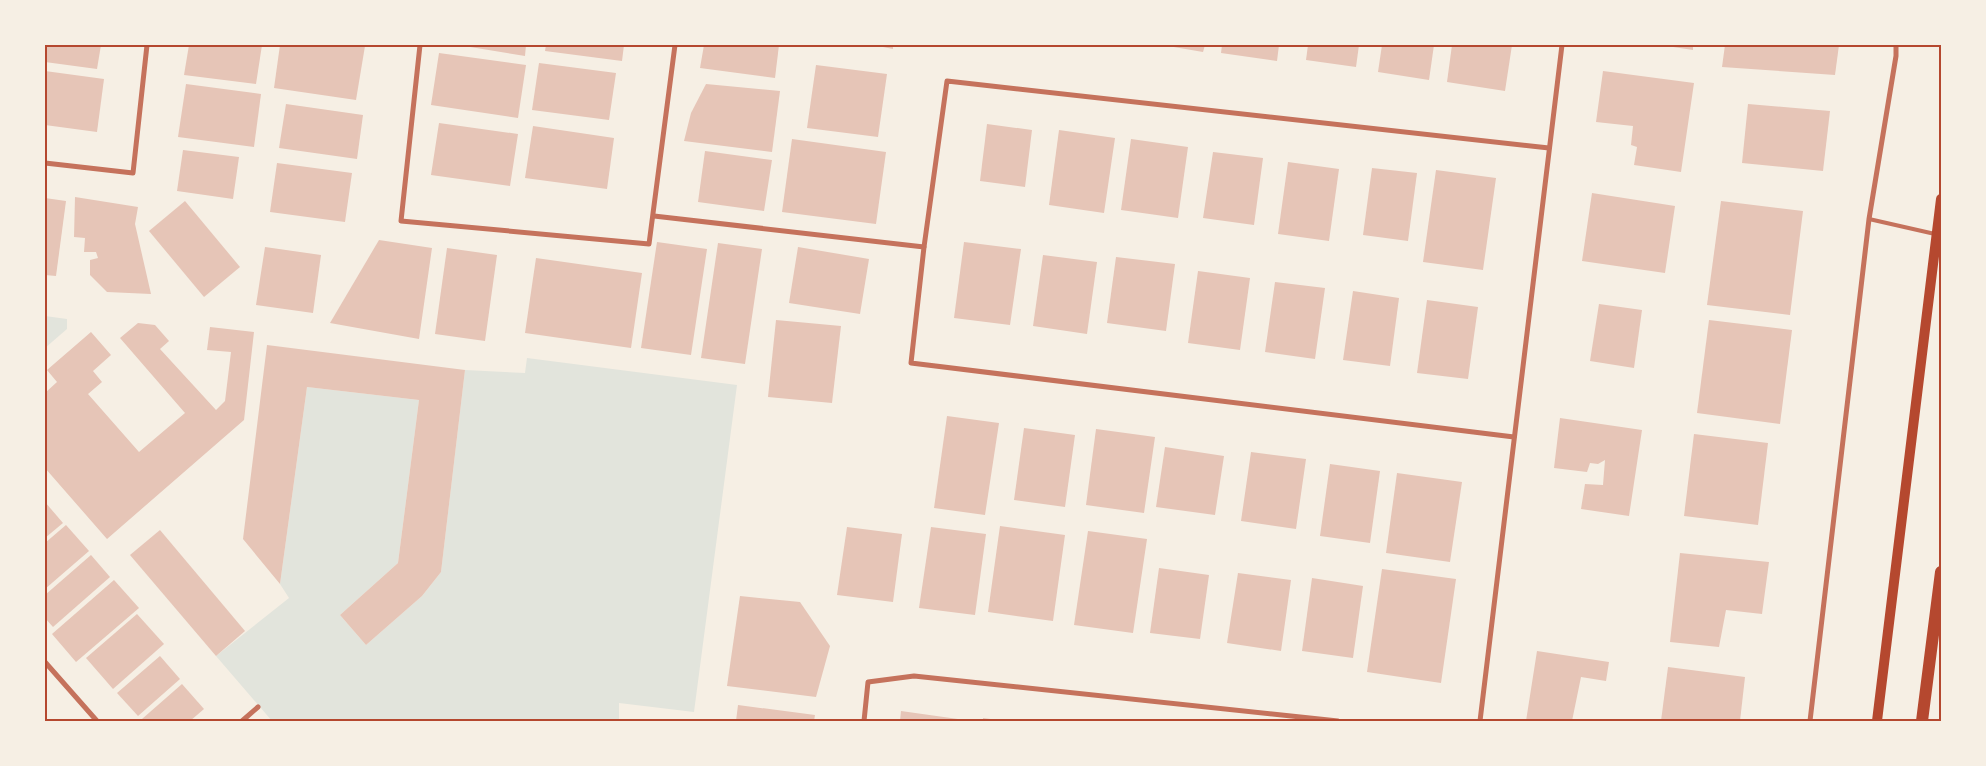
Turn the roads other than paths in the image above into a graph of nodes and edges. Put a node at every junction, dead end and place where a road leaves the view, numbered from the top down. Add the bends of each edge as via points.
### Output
1 (147, 45) edge
2 (420, 45) edge
3 (675, 45) edge
4 (1562, 45) edge
5 (1896, 45) edge
6 (1549, 148) junction
7 (45, 163) edge
8 (1941, 199) edge
9 (654, 216) junction
10 (1869, 219) junction
11 (1937, 234) junction
12 (924, 247) junction
13 (1514, 437) junction
14 (1941, 572) edge
15 (45, 662) edge
16 (258, 707) dead end
17 (96, 721) edge
18 (242, 721) edge
19 (864, 721) edge
20 (1338, 721) edge
21 (1480, 721) edge
22 (1810, 721) edge
23 (1877, 721) edge
24 (1922, 721) edge

1 - 7 street via 133,173
2 - 9 street via 401,221 649,244
3 - 9 street
4 - 6 street
5 - 10 street
6 - 12 street via 947,81
6 - 13 street
8 - 11 main road
9 - 12 street
10 - 11 lane
10 - 22 street
11 - 23 main road
12 - 13 street via 911,363
13 - 21 street
14 - 24 main road
15 - 17 street
16 - 18 street
19 - 20 street via 868,682 914,676

